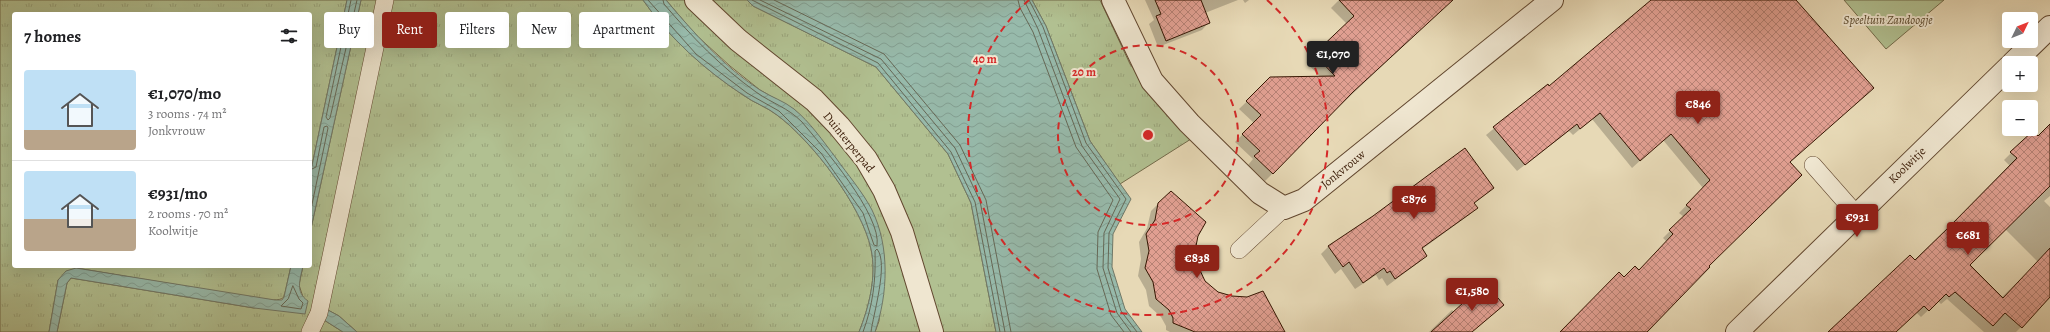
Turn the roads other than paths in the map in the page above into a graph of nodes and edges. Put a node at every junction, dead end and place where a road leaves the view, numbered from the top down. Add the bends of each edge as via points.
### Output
1 (385, 0) edge
2 (696, 0) edge
3 (1113, 0) edge
4 (1552, 0) edge
5 (2050, 27) edge
6 (2020, 56) edge
7 (2002, 74) edge
8 (1813, 165) dead end
9 (1284, 208) junction
10 (1857, 215) junction
11 (1239, 250) dead end
12 (310, 332) edge
13 (932, 332) edge
14 (1737, 332) edge

1 - 12 lane via 319,314
2 - 13 street, Duinterperpad via 738,40 814,100 866,159 884,190 902,232
3 - 9 street via 1152,81 1189,123 1260,193
4 - 9 street, Jonkvrouw via 1304,200
5 - 6 street
7 - 10 street, Koolwitje
8 - 10 lane
9 - 11 lane
10 - 14 street, Koolwitje

